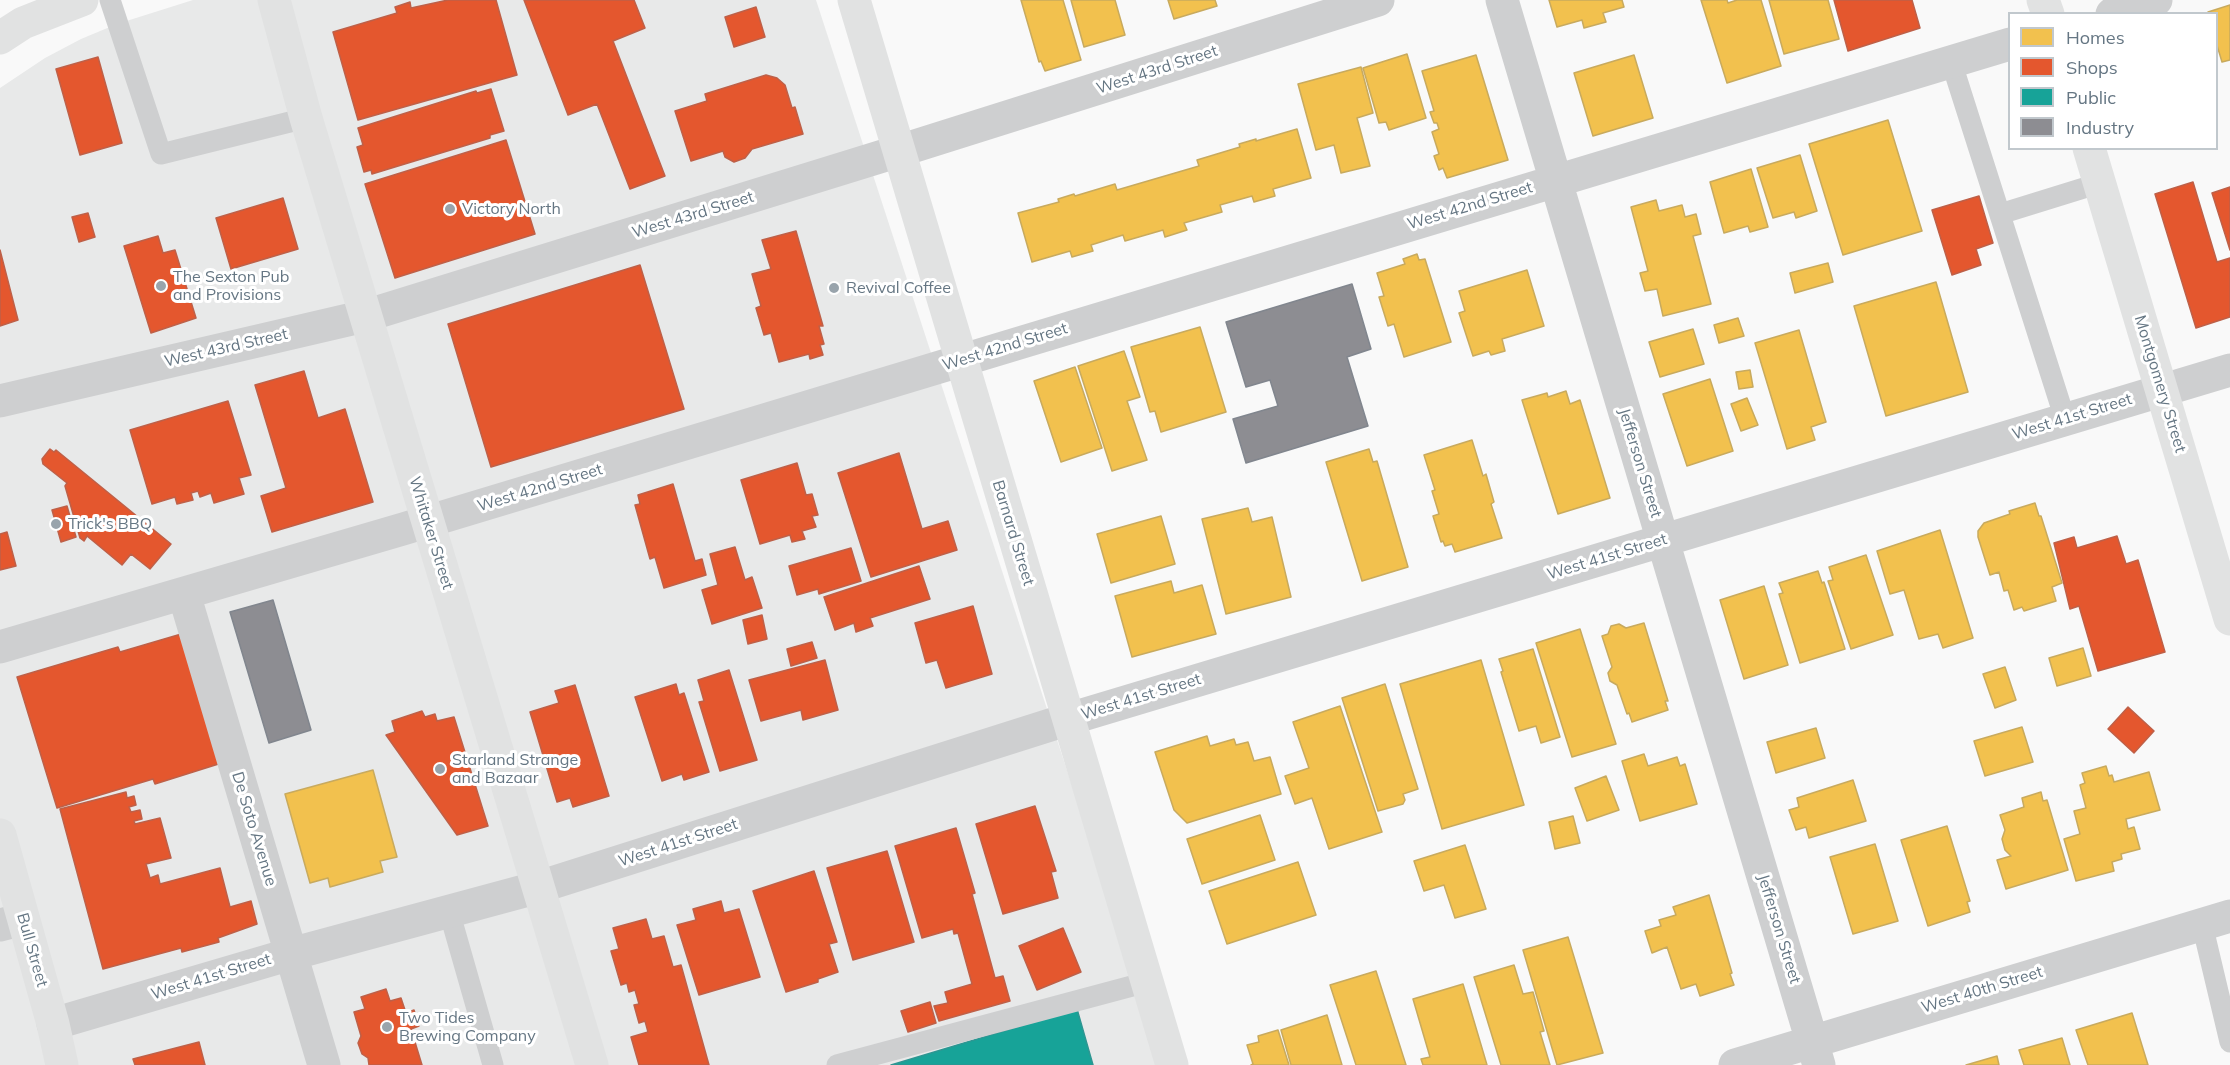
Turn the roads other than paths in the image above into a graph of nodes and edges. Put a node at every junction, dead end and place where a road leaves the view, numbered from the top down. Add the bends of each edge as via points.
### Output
1 (82, 0) edge
2 (110, 0) edge
3 (274, 0) edge
4 (854, 0) edge
5 (1378, 0) edge
6 (1502, 0) edge
7 (2156, 0) edge
8 (2118, 12) edge
9 (0, 38) edge
10 (2008, 45) edge
11 (1951, 61) junction
12 (306, 118) junction
13 (2091, 150) edge
14 (899, 151) junction
15 (1556, 181) junction
16 (2100, 183) junction
17 (2000, 214) junction
18 (365, 316) junction
19 (961, 360) junction
20 (2230, 370) edge
21 (2162, 390) junction
22 (0, 401) edge
23 (2065, 419) junction
24 (427, 522) junction
25 (1663, 540) junction
26 (184, 594) junction
27 (2230, 619) edge
28 (0, 647) edge
29 (1069, 719) junction
30 (0, 835) edge
31 (539, 887) junction
32 (449, 911) junction
33 (2216, 920) edge
34 (12, 922) edge
35 (291, 954) junction
36 (1147, 982) junction
37 (53, 1024) junction
38 (2230, 1042) edge
39 (1816, 1053) edge
40 (62, 1065) edge
41 (324, 1065) edge
42 (493, 1065) edge
43 (592, 1065) edge
44 (837, 1065) edge
45 (1172, 1065) edge
46 (1735, 1065) edge

1 - 9 main road via 23,22
2 - 12 lane via 161,154
3 - 12 main road, Whitaker Street
4 - 14 main road, Barnard Street
5 - 14 street, West 43rd Street
6 - 15 street, Jefferson Street
7 - 8 street
10 - 11 street, West 42nd Street
11 - 15 street, West 42nd Street
11 - 17 lane
12 - 18 main road, Whitaker Street
13 - 16 main road, Montgomery Street
14 - 18 street, West 43rd Street
14 - 19 main road, Barnard Street
15 - 19 street, West 42nd Street
15 - 25 street, Jefferson Street
16 - 17 lane
16 - 21 main road, Montgomery Street
17 - 23 lane
18 - 22 street, West 43rd Street
18 - 24 main road, Whitaker Street
19 - 24 street, West 42nd Street
19 - 29 main road, Barnard Street
20 - 21 street, West 41st Street
21 - 23 street, West 41st Street
21 - 27 main road, Montgomery Street
23 - 25 street, West 41st Street
24 - 26 street, West 42nd Street
24 - 31 main road, Whitaker Street
25 - 29 street, West 41st Street
25 - 39 street, Jefferson Street
26 - 28 street, West 42nd Street
26 - 35 street, De Soto Avenue
29 - 31 street, West 41st Street
29 - 36 main road, Barnard Street
30 - 34 main road, Bull Street
31 - 32 street, West 41st Street
31 - 43 main road, Whitaker Street
32 - 35 street, West 41st Street
32 - 42 lane
33 - 38 lane
33 - 39 street, West 40th Street
34 - 37 main road, Bull Street
35 - 37 street, West 41st Street
35 - 41 street, De Soto Avenue
36 - 44 lane
36 - 45 main road, Barnard Street
37 - 40 main road, Bull Street
39 - 46 street, West 40th Street

